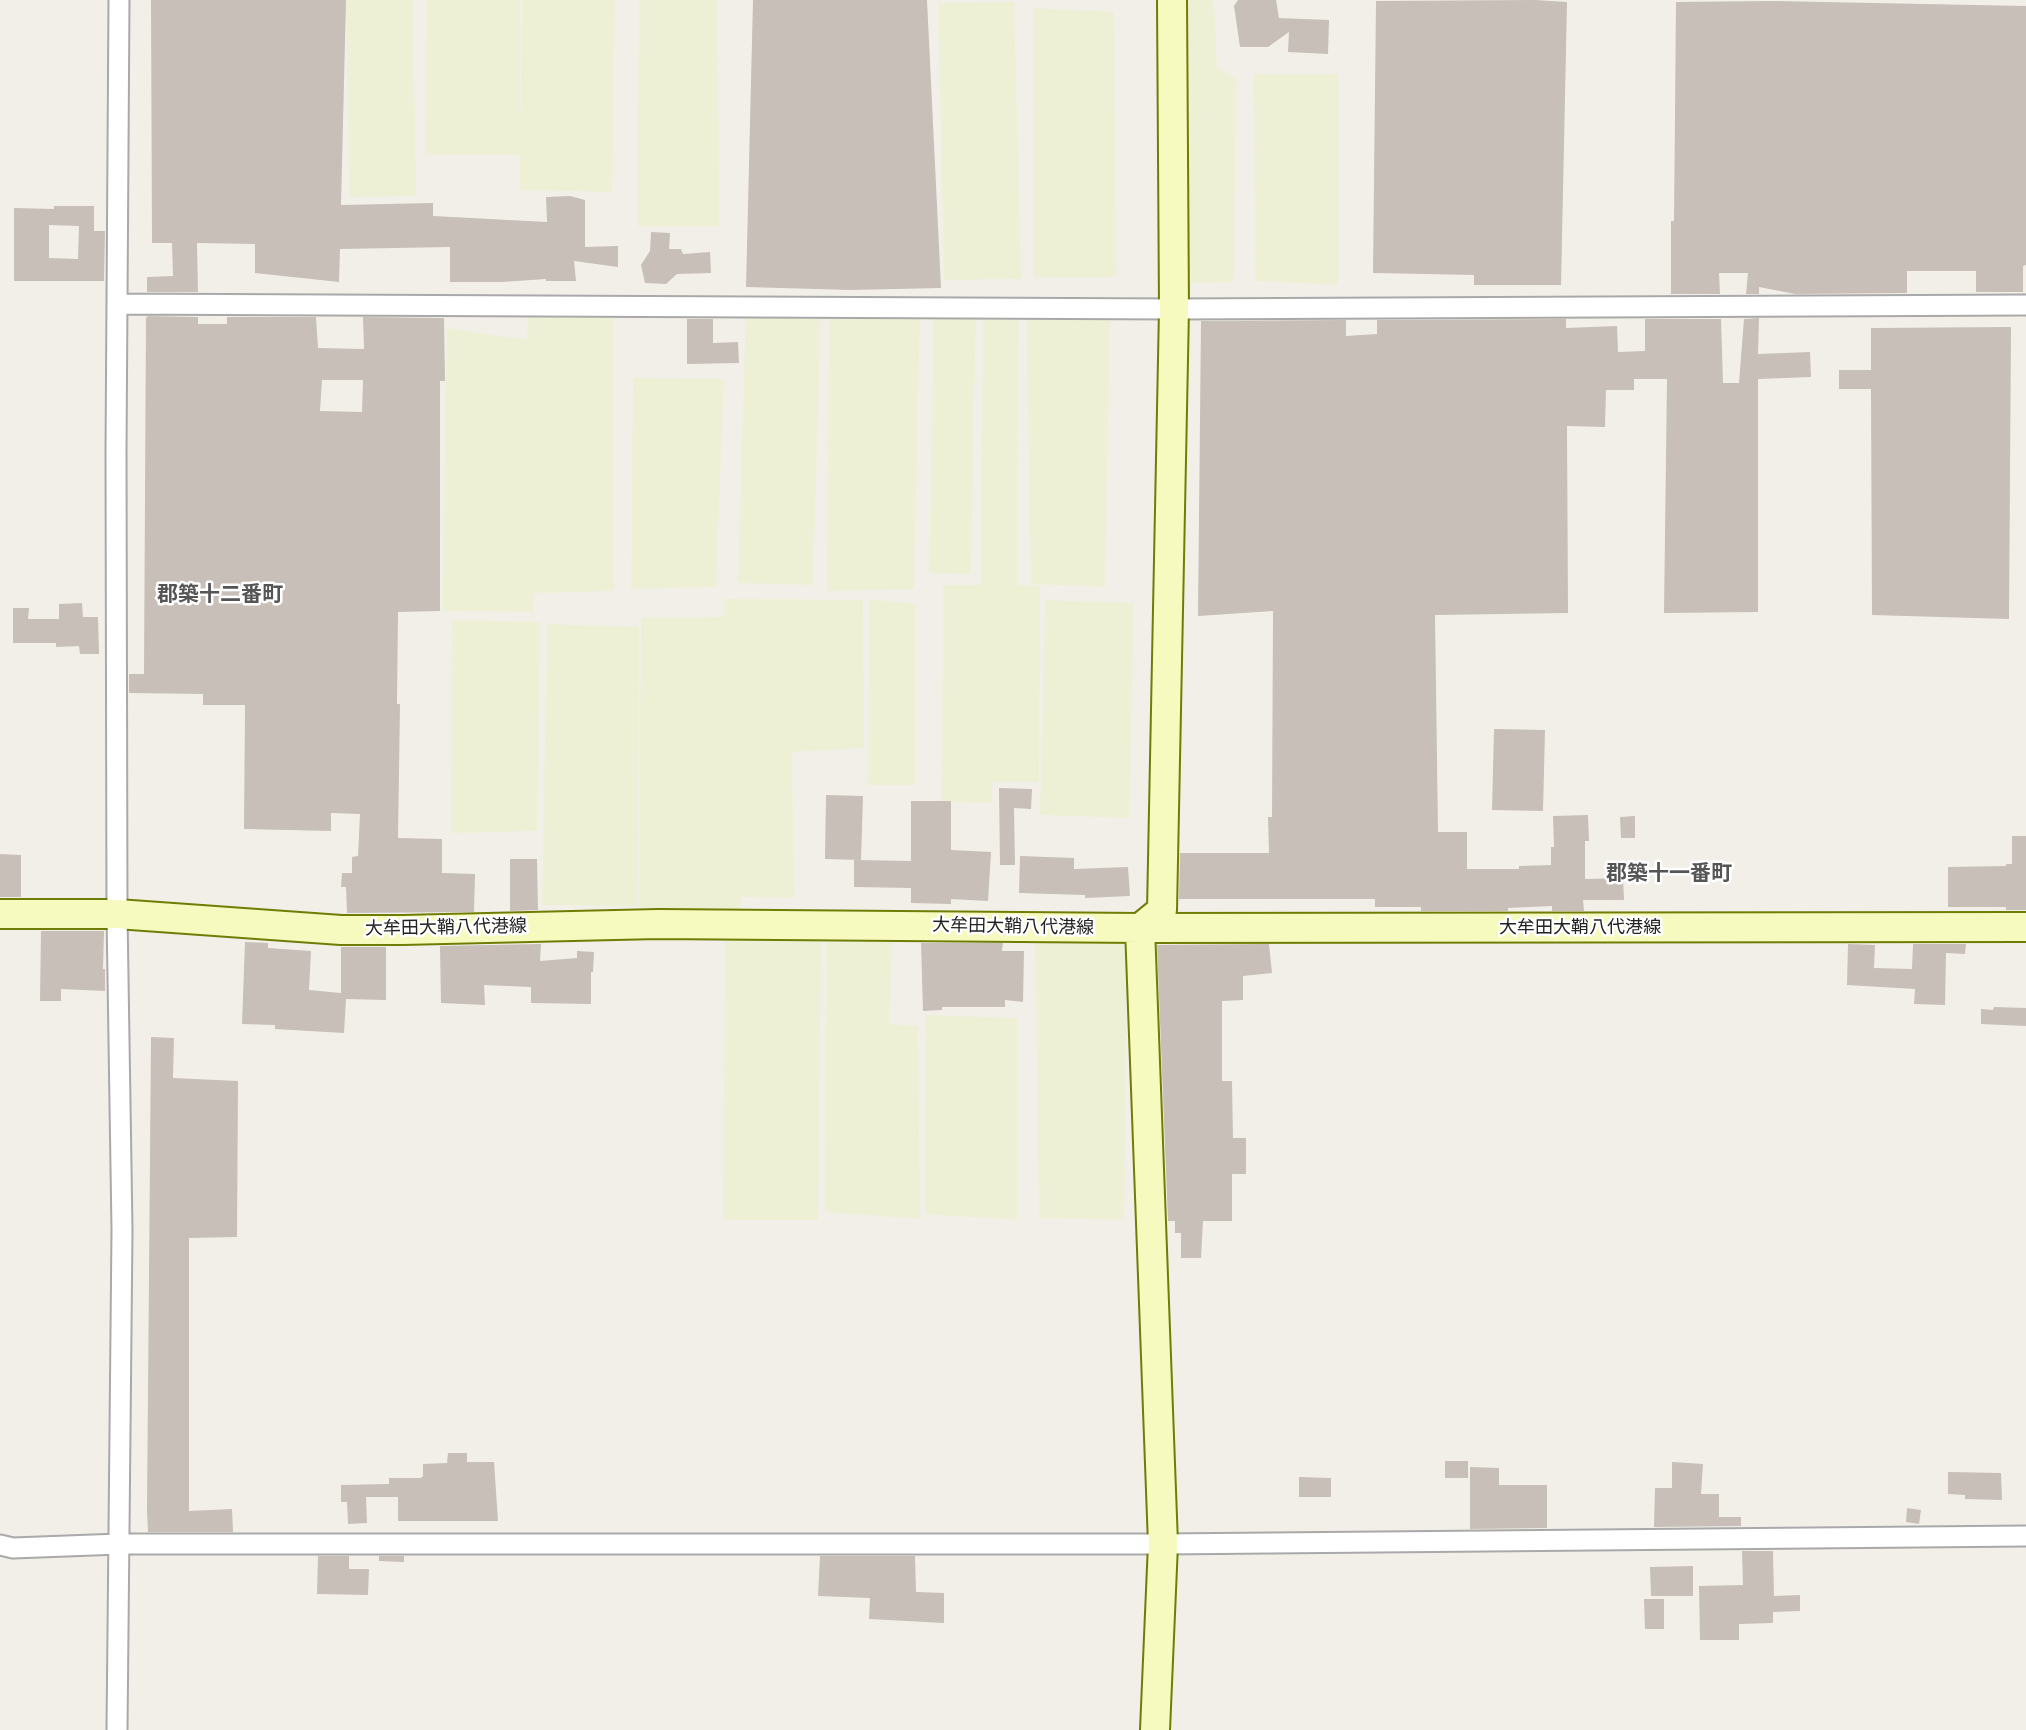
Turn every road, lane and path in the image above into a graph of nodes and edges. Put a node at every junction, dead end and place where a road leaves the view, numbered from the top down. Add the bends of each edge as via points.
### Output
1 (119, 0) edge
2 (1172, 0) edge
3 (118, 304) junction
4 (2026, 305) edge
5 (1174, 309) junction
6 (0, 914) edge
7 (117, 914) junction
8 (2026, 927) edge
9 (1140, 928) junction
10 (2026, 1535) edge
11 (120, 1544) junction
12 (1163, 1544) junction
13 (0, 1545) edge
14 (117, 1730) edge
15 (1155, 1730) edge

1 - 3 street
2 - 5 main road
3 - 5 street
3 - 7 street
4 - 5 street
5 - 9 main road via 1162,910
6 - 7 main road, 大牟田大鞘八代港線
7 - 9 main road, 大牟田大鞘八代港線 via 341,930 658,924
7 - 11 street
8 - 9 main road, 大牟田大鞘八代港線
9 - 12 main road
10 - 12 street
11 - 12 street
11 - 13 street
11 - 14 street
12 - 15 main road

